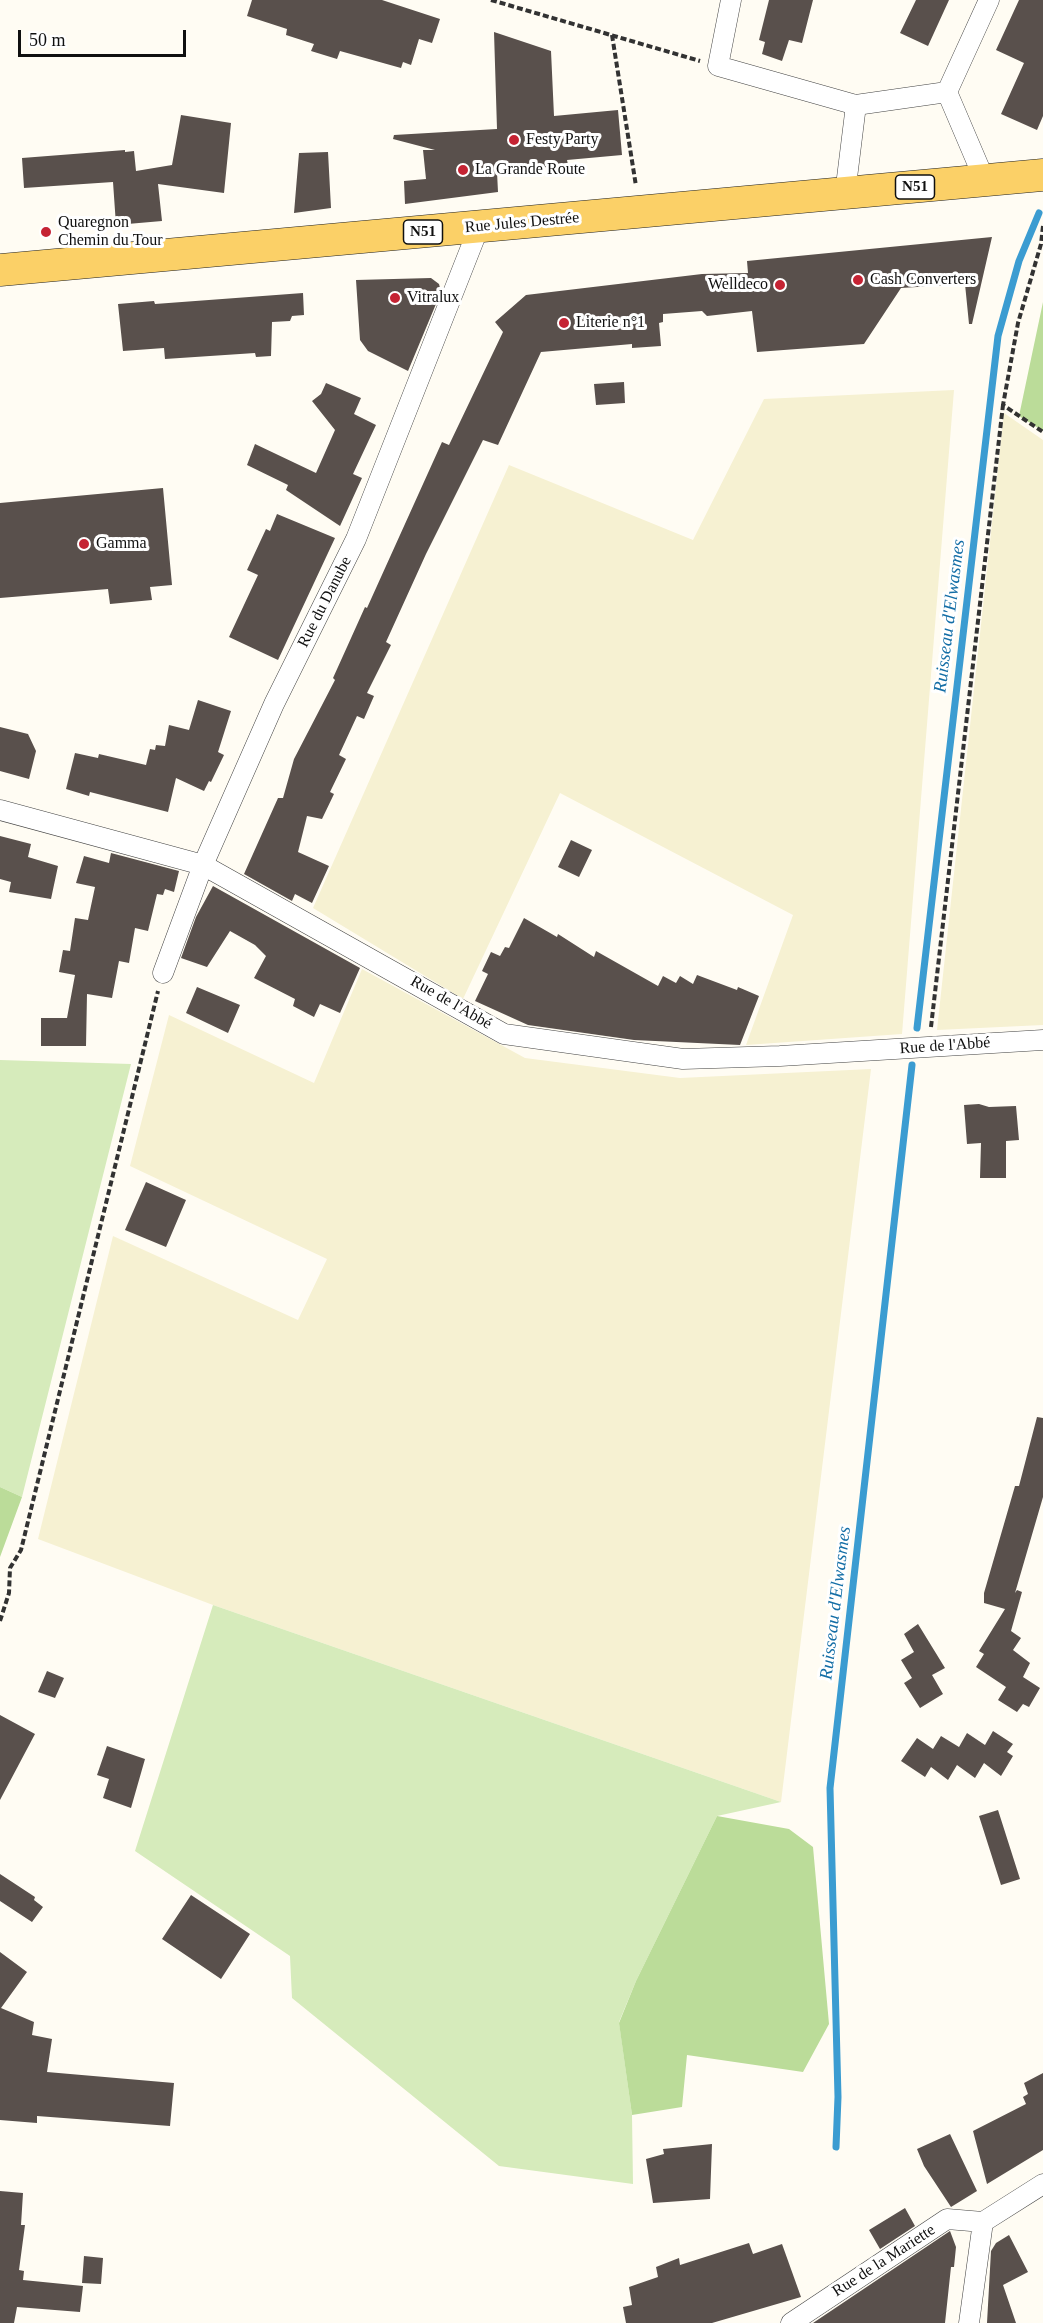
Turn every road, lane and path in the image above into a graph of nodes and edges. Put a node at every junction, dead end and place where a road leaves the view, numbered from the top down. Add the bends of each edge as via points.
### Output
1 (491, 0) edge
2 (731, 0) edge
3 (990, 0) edge
4 (612, 35) junction
5 (718, 66) junction
6 (947, 92) junction
7 (856, 105) junction
8 (1043, 176) edge
9 (985, 181) junction
10 (846, 194) junction
11 (640, 212) junction
12 (1043, 226) edge
13 (479, 227) junction
14 (0, 270) edge
15 (1003, 405) junction
16 (1043, 432) edge
17 (0, 810) edge
18 (203, 865) junction
19 (162, 973) joint
20 (1043, 1040) edge
21 (929, 1047) junction
22 (0, 1621) edge
23 (1043, 2184) edge
24 (983, 2222) junction
25 (791, 2323) edge
26 (969, 2323) edge

1 - 4 path
2 - 5 street
3 - 6 street
4 - 5 path
4 - 11 path
5 - 7 street
6 - 7 street
6 - 9 street
7 - 10 street
8 - 9 main road, Rue Jules Destrée / N51
9 - 10 main road, Rue Jules Destrée / N51
10 - 11 main road, Rue Jules Destrée / N51
11 - 13 main road, Rue Jules Destrée / N51
12 - 15 path via 1018,323
13 - 14 main road, Rue Jules Destrée / N51
13 - 18 street, Rue du Danube via 356,539 274,704
15 - 16 path
15 - 21 path
17 - 18 street, Rue de l'Abbé
18 - 19 street, Rue du Danube
18 - 21 street, Rue de l'Abbé via 504,1034 683,1059
19 - 22 path via 21,1550 10,1568 9,1593
20 - 21 street, Rue de l'Abbé
23 - 24 street
24 - 25 street, Rue de la Mariette via 947,2219
24 - 26 street

